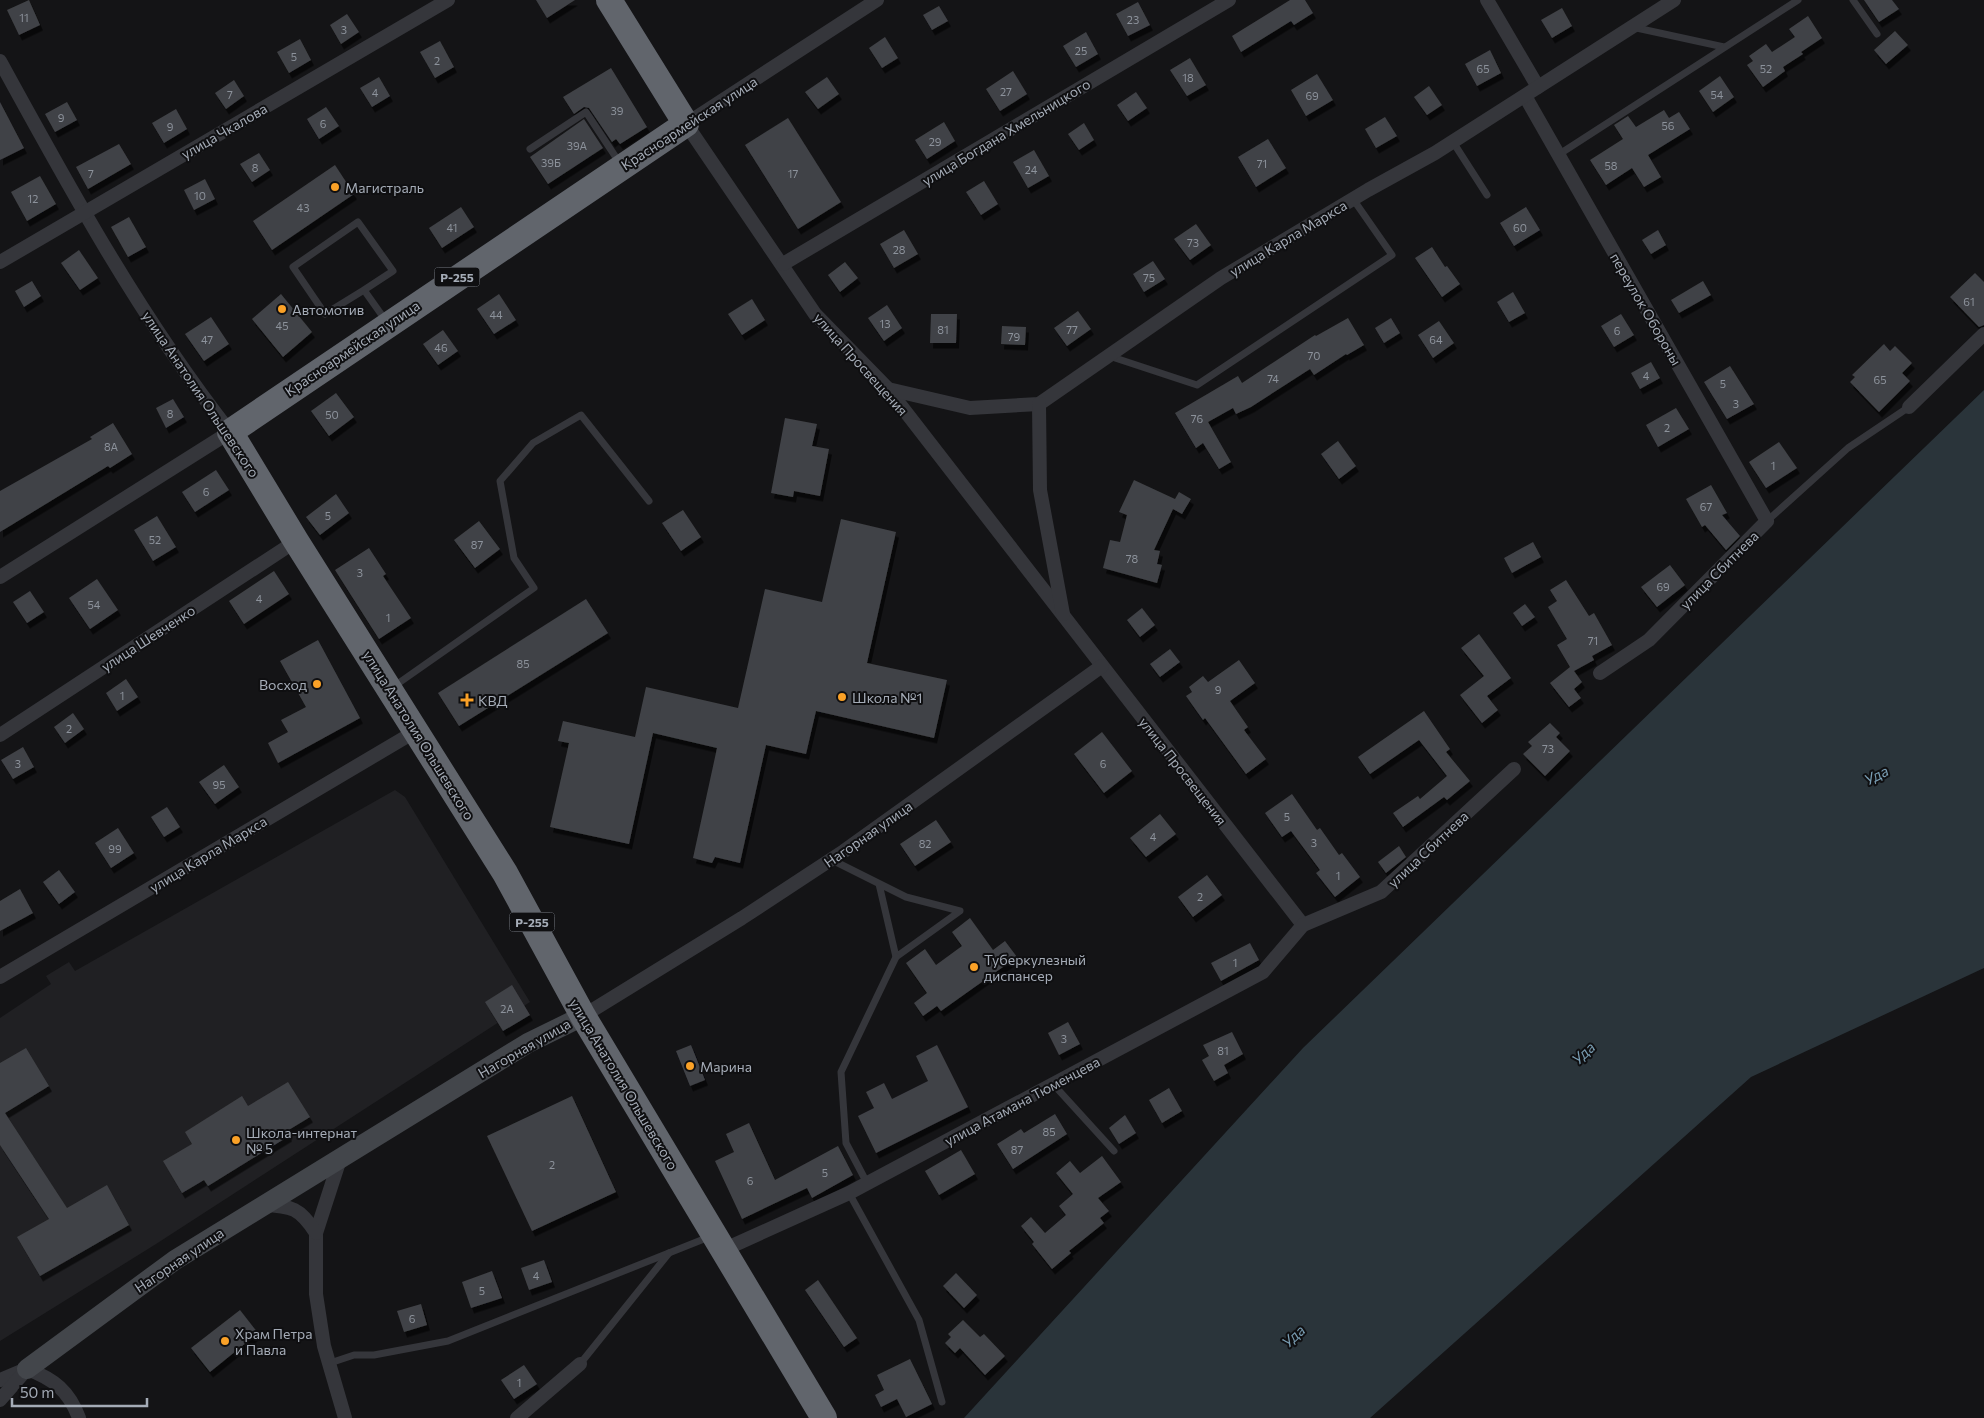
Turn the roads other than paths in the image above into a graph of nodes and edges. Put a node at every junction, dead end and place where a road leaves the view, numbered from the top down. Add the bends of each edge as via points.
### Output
1 (448, 0) edge
2 (609, 0) edge
3 (877, 0) edge
4 (1229, 0) edge
5 (1487, 0) edge
6 (1674, 0) edge
7 (1798, 0) edge
8 (1853, 0) edge
9 (1632, 27) junction
10 (1877, 34) dead end
11 (1724, 48) junction
12 (0, 61) edge
13 (1538, 87) junction
14 (1525, 96) junction
15 (686, 124) junction
16 (1453, 142) junction
17 (530, 149) dead end
18 (1558, 155) junction
19 (622, 166) junction
20 (1487, 194) dead end
21 (1353, 199) junction
22 (83, 213) junction
23 (0, 262) edge
24 (783, 264) junction
25 (364, 290) junction
26 (388, 323) junction
27 (1984, 334) edge
28 (1108, 356) junction
29 (888, 389) junction
30 (1039, 404) junction
31 (1909, 407) joint
32 (230, 432) junction
33 (649, 501) dead end
34 (1767, 521) junction
35 (296, 541) junction
36 (0, 577) edge
37 (1064, 617) junction
38 (1102, 666) junction
39 (1600, 674) dead end
40 (391, 689) junction
41 (416, 730) junction
42 (0, 735) edge
43 (1514, 769) dead end
44 (832, 860) junction
45 (879, 884) junction
46 (1303, 926) junction
47 (896, 956) junction
48 (0, 977) edge
49 (583, 1016) junction
50 (1053, 1084) junction
51 (1114, 1151) dead end
52 (340, 1160) junction
53 (868, 1183) junction
54 (849, 1193) junction
55 (263, 1205) junction
56 (316, 1233) junction
57 (719, 1243) junction
58 (670, 1253) junction
59 (330, 1364) junction
60 (580, 1364) joint
61 (27, 1369) junction
62 (0, 1380) edge
63 (0, 1400) edge
64 (942, 1402) dead end
65 (79, 1418) edge
66 (345, 1418) edge
67 (517, 1418) edge
68 (824, 1418) edge

1 - 22 street, улица Чкалова
2 - 15 highway, улица Просвещения
3 - 15 street, Красноармейская улица
4 - 24 street, улица Богдана Хмельницкого
5 - 13 street
6 - 9 street, улица Карла Маркса
7 - 11 lane
8 - 10 lane
9 - 11 lane
9 - 13 street, улица Карла Маркса
11 - 18 lane
12 - 22 street, улица Анатолия Ольшевского
13 - 14 street, улица Карла Маркса
14 - 16 street, улица Карла Маркса
14 - 18 street, переулок Обороны
15 - 19 highway, Красноармейская улица / Р-255
15 - 24 street, улица Просвещения
16 - 20 lane
16 - 21 street, улица Карла Маркса
17 - 19 lane via 586,112
18 - 34 street, переулок Обороны
19 - 26 highway, Красноармейская улица / Р-255
21 - 28 street, улица Карла Маркса via 1221,278
21 - 28 lane via 1392,255 1197,385
22 - 23 street, улица Чкалова
22 - 32 street, улица Анатолия Ольшевского via 191,381
24 - 29 street, улица Просвещения via 815,314
25 - 25 lane via 393,271 358,222 293,267 325,314
25 - 26 lane
26 - 32 highway, Красноармейская улица / Р-255
27 - 31 street
28 - 30 street, улица Карла Маркса
29 - 30 street via 970,408
29 - 37 street, улица Просвещения
30 - 37 street, улица Просвещения via 1040,490
31 - 34 lane via 1848,448
32 - 35 highway, улица Анатолия Ольшевского / Р-255
32 - 36 street, Красноармейская улица
33 - 40 lane via 581,415 534,443 500,481 514,558 534,588
34 - 39 street, улица Сбитнева via 1650,640
35 - 40 highway, улица Анатолия Ольшевского / Р-255
35 - 42 street, улица Шевченко
37 - 38 street, улица Просвещения
38 - 44 street, Нагорная улица
38 - 46 street, улица Просвещения
40 - 41 highway, улица Анатолия Ольшевского / Р-255
41 - 48 street, улица Карла Маркса
41 - 49 highway, улица Анатолия Ольшевского / Р-255 via 505,873
43 - 46 street, улица Сбитнева via 1381,892
44 - 45 lane
44 - 49 street, Нагорная улица
45 - 47 lane
45 - 47 lane via 906,897 960,911
46 - 50 street, улица Атамана Тюменцева via 1263,972
47 - 53 lane via 841,1072 846,1143
49 - 52 street, Нагорная улица via 528,1043
49 - 57 highway, улица Анатолия Ольшевского / Р-255
50 - 51 lane
50 - 53 street, улица Атамана Тюменцева
52 - 55 street, Нагорная улица
52 - 56 street
53 - 54 street, улица Атамана Тюменцева
54 - 57 street, улица Атамана Тюменцева
54 - 64 lane via 919,1320
55 - 56 street via 287,1206 304,1214
55 - 61 street, Нагорная улица via 175,1260
56 - 59 street via 316,1294
57 - 58 lane
57 - 68 highway, улица Анатолия Ольшевского / Р-255
58 - 59 lane via 448,1341 374,1355 354,1355
58 - 60 lane
59 - 66 street
60 - 67 street
61 - 62 street
61 - 63 street, Нагорная улица
61 - 65 street via 50,1378 74,1403

